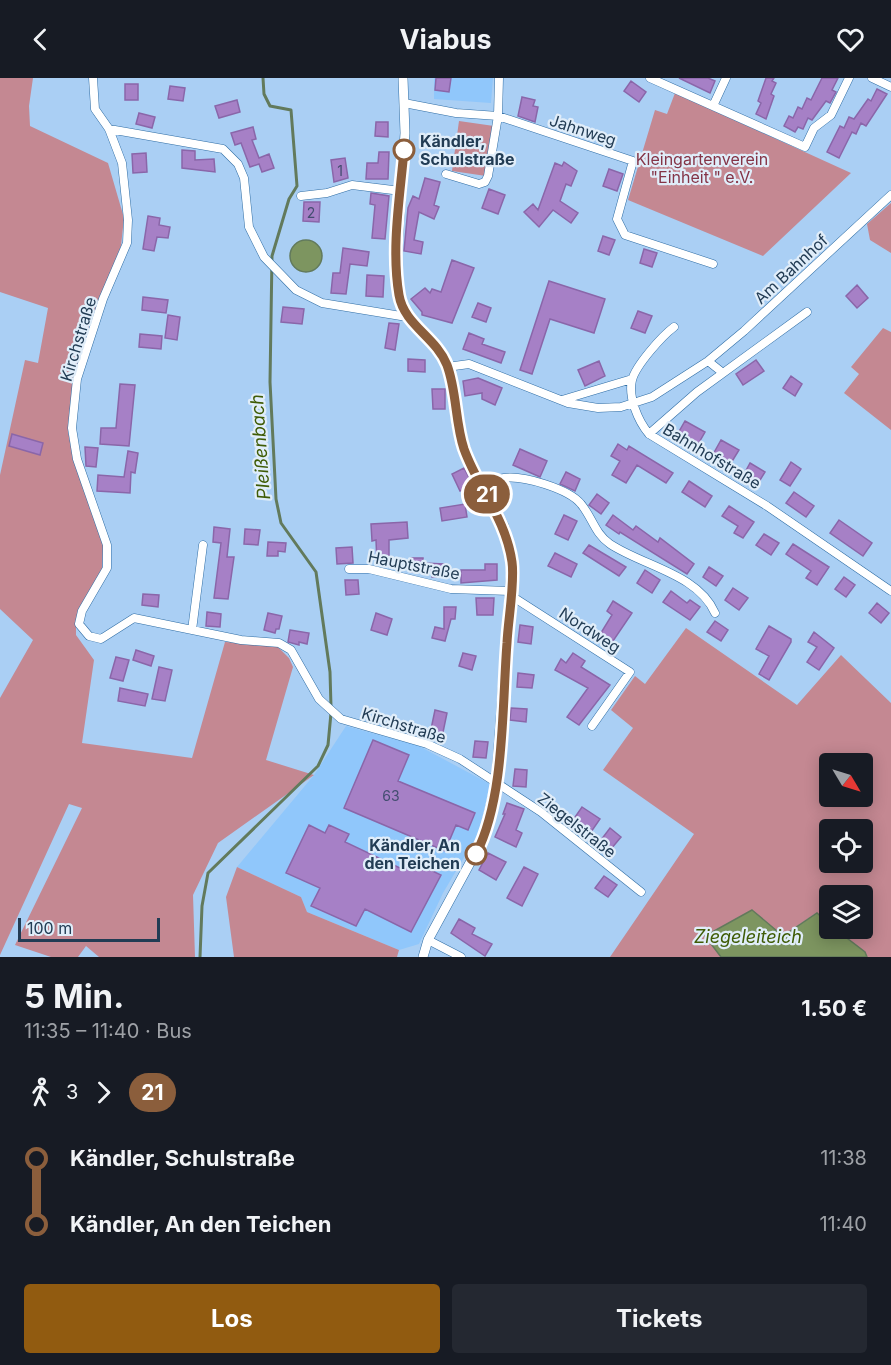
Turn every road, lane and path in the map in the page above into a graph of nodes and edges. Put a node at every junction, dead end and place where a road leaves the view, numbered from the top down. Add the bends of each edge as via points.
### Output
1 (93, 78) edge
2 (403, 78) edge
3 (499, 78) edge
4 (726, 78) edge
5 (849, 78) edge
6 (872, 78) edge
7 (652, 79) edge
8 (891, 87) edge
9 (404, 103) junction
10 (713, 106) junction
11 (498, 116) junction
12 (109, 129) junction
13 (446, 174) dead end
14 (401, 191) junction
15 (891, 195) edge
16 (302, 196) dead end
17 (713, 264) dead end
18 (807, 312) dead end
19 (407, 317) junction
20 (674, 327) dead end
21 (708, 361) junction
22 (447, 367) junction
23 (723, 373) junction
24 (632, 380) junction
25 (561, 400) junction
26 (634, 403) junction
27 (649, 434) junction
28 (482, 485) junction
29 (203, 545) dead end
30 (349, 569) dead end
31 (891, 591) edge
32 (510, 593) junction
33 (716, 613) dead end
34 (192, 630) junction
35 (592, 726) dead end
36 (496, 783) junction
37 (641, 892) dead end
38 (428, 940) junction
39 (423, 957) edge
40 (461, 957) edge

1 - 12 street, Kirchstraße via 95,109
2 - 9 street
3 - 11 street
4 - 10 street
5 - 10 street via 831,115 814,128 805,147
6 - 8 street
7 - 10 street
9 - 11 street
9 - 14 street
11 - 13 street via 485,182 479,184
11 - 17 street, Jahnweg via 633,161 617,219 625,235
12 - 19 street via 223,149 234,156 244,178 249,227 264,257 276,270 307,298
12 - 34 street, Kirchstraße via 122,163 127,243 103,299 77,379 72,428 77,459 107,545 107,568 82,611 79,624 89,636 101,639 134,618
14 - 16 street via 352,185
14 - 19 street via 396,268 399,296
15 - 21 street, Am Bahnhof
18 - 23 street
19 - 22 street via 437,347
20 - 24 street via 663,335
21 - 23 street
21 - 26 street, Am Bahnhof via 652,397
22 - 25 street via 469,364
22 - 28 street via 457,426
23 - 27 street
24 - 25 street
24 - 26 street
25 - 26 street via 598,408
26 - 27 street, Bahnhofstraße
27 - 31 street, Bahnhofstraße via 767,506
28 - 32 street via 504,526 512,563
28 - 33 street via 504,478 523,478 574,498 600,536 683,581 710,602
29 - 34 street
30 - 32 street, Hauptstraße via 369,569 451,589
32 - 35 street, Nordweg via 630,672
32 - 36 street
34 - 36 street, Kirchstraße via 279,643 291,650 326,706 341,719 428,744
36 - 37 street, Ziegelstraße via 548,818
36 - 38 street via 483,839
38 - 39 street
38 - 40 street

